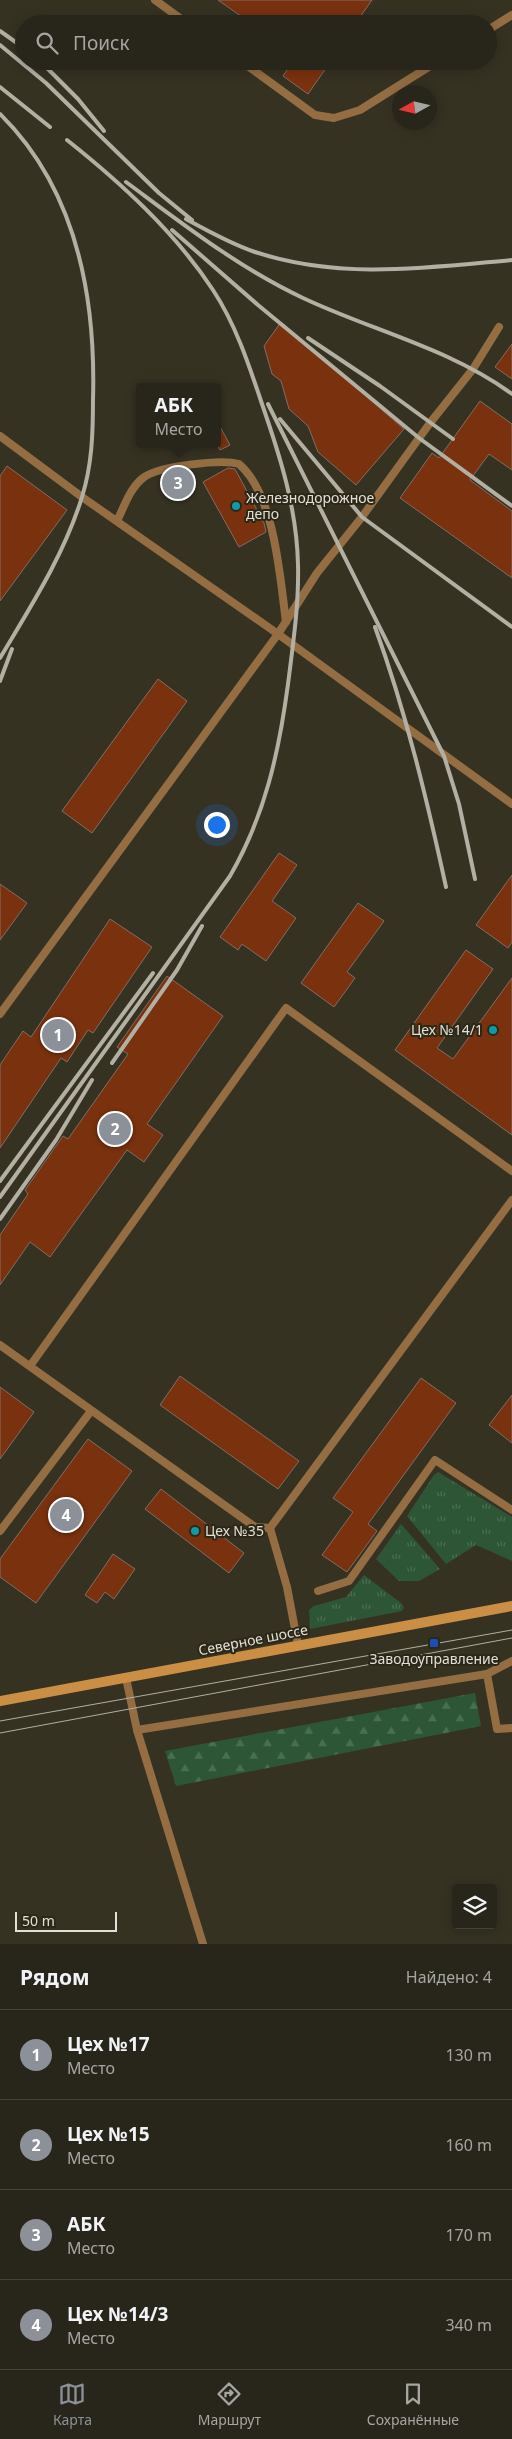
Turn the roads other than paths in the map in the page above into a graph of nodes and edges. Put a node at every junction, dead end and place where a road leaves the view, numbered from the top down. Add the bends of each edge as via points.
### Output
1 (155, 0) edge
2 (176, 15) edge
3 (512, 15) edge
4 (497, 24) edge
5 (252, 70) edge
6 (424, 70) edge
7 (500, 327) dead end
8 (0, 436) edge
9 (117, 521) junction
10 (286, 622) junction
11 (278, 634) junction
12 (512, 804) edge
13 (0, 1014) edge
14 (512, 1171) edge
15 (512, 1200) edge
16 (0, 1344) edge
17 (30, 1366) junction
18 (91, 1411) junction
19 (512, 1510) edge
20 (270, 1528) junction
21 (0, 1531) edge
22 (318, 1590) dead end
23 (512, 1606) edge
24 (298, 1645) junction
25 (512, 1661) edge
26 (487, 1674) junction
27 (126, 1678) junction
28 (0, 1702) edge
29 (512, 1728) edge
30 (137, 1730) junction
31 (203, 1944) edge

1 - 2 lane
3 - 4 lane
5 - 6 lane via 315,115 334,118 360,110
7 - 10 lane via 473,369 314,578
8 - 9 lane
9 - 10 lane via 138,483 153,472 188,464 239,464 254,486 270,523
9 - 11 lane
10 - 11 lane
11 - 12 lane
11 - 13 lane
14 - 17 lane via 286,1008
15 - 20 lane
16 - 17 lane
17 - 18 lane
18 - 20 lane via 255,1527
18 - 21 lane
19 - 22 lane via 435,1460 349,1582
20 - 24 lane via 287,1587
23 - 24 main road, Северное шоссе
24 - 27 main road, Северное шоссе
25 - 26 lane
26 - 29 lane via 497,1729
26 - 30 lane
27 - 28 main road, Северное шоссе
27 - 30 lane
30 - 31 lane

